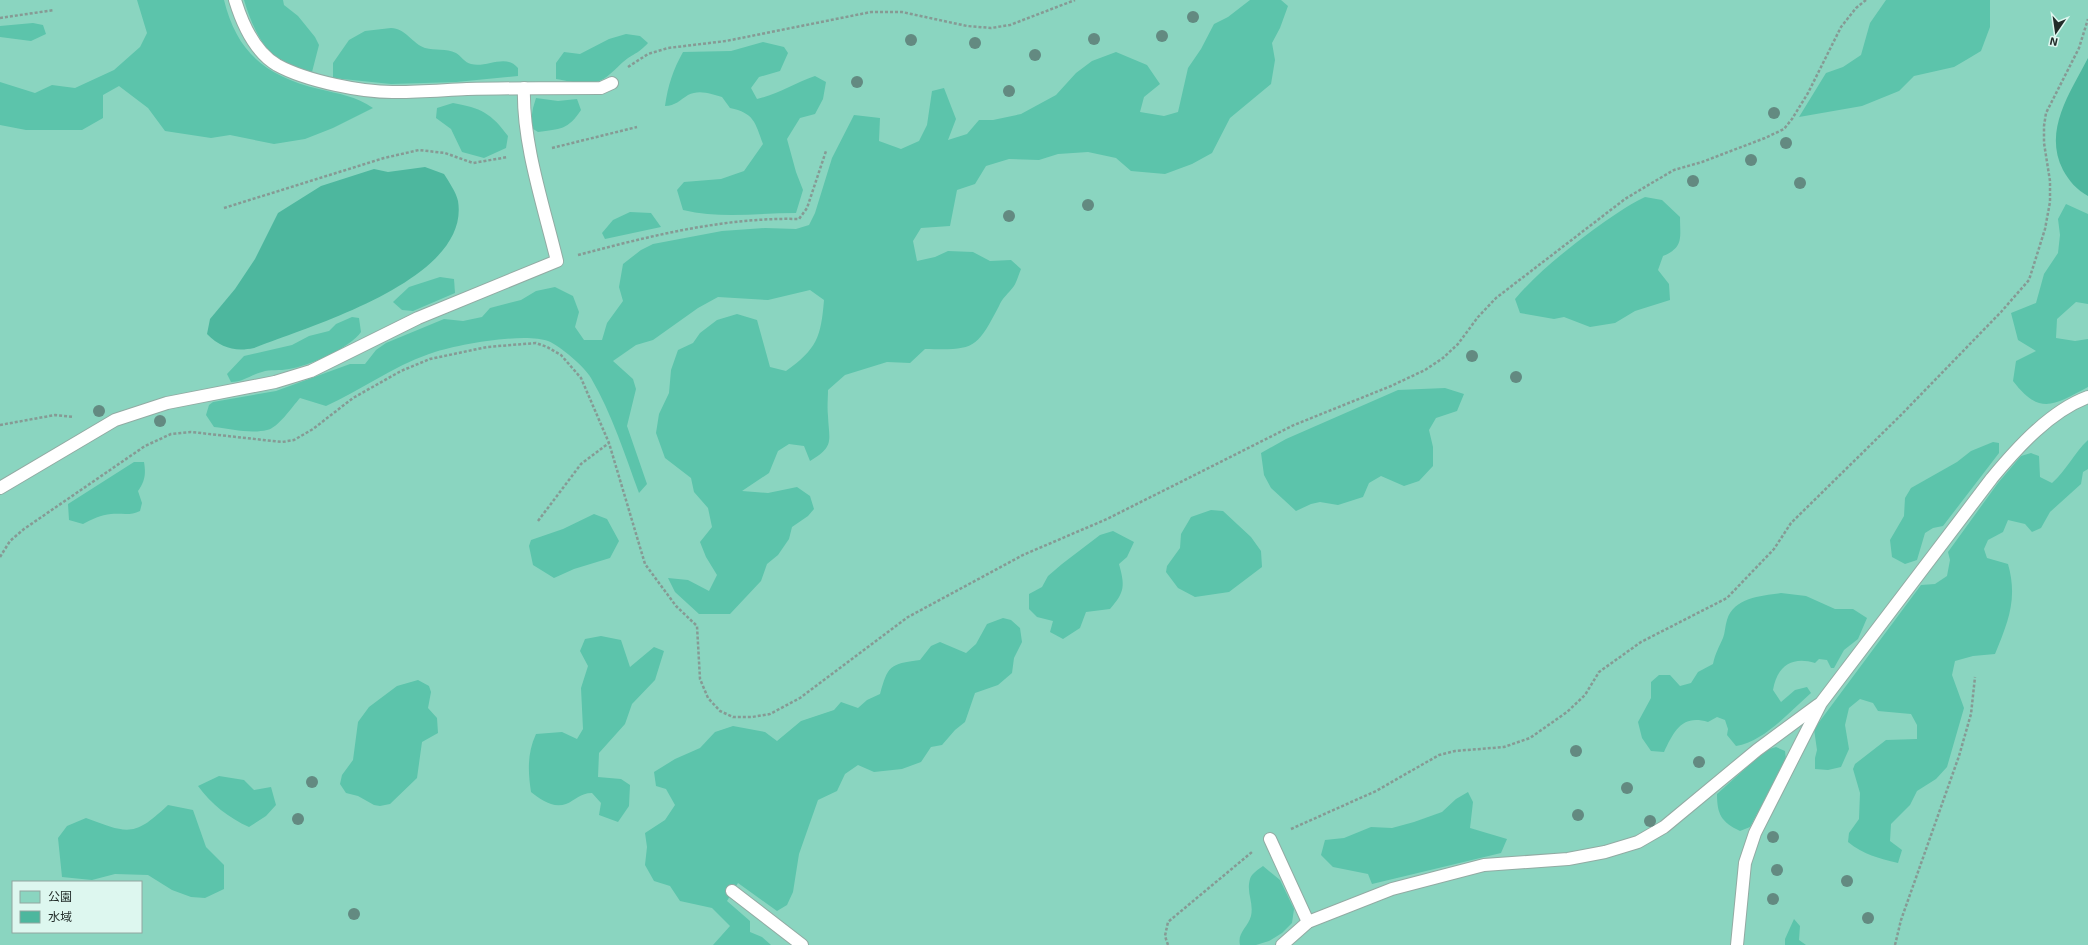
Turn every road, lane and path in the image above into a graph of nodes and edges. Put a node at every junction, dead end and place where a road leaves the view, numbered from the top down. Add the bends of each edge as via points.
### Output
1 (235, 0) edge
2 (1075, 0) edge
3 (1866, 0) edge
4 (54, 10) dead end
5 (0, 18) edge
6 (2088, 19) edge
7 (612, 83) joint
8 (524, 88) junction
9 (637, 127) dead end
10 (826, 151) dead end
11 (531, 153) junction
12 (224, 208) dead end
13 (557, 261) junction
14 (2088, 397) edge
15 (77, 417) dead end
16 (0, 425) edge
17 (609, 443) junction
18 (0, 488) edge
19 (538, 520) dead end
20 (0, 557) edge
21 (1975, 677) dead end
22 (1821, 703) junction
23 (1270, 839) junction
24 (732, 891) dead end
25 (1308, 922) junction
26 (802, 945) edge
27 (1168, 945) edge
28 (1282, 945) edge
29 (1737, 945) edge
30 (1895, 945) edge

1 - 8 lane via 241,19 255,44 276,64 310,79 396,92
2 - 7 path via 1016,24 991,28 967,26 902,12 851,15 726,41 668,48 648,54 633,63
3 - 17 path via 1841,27 1811,87 1784,128 1765,138 1674,170 1625,199 1496,298 1458,344 1426,370 1294,426 1107,519 1023,555 908,617 800,698 770,714 733,717 720,711 708,698 700,679 697,626 676,606 645,564
4 - 5 path
6 - 23 path via 2079,48 2046,113 2044,144 2050,180 2050,202 2045,229 2029,280 1929,386 1791,523 1774,549 1727,598 1641,642 1598,672 1585,695 1567,712 1530,738 1504,747 1455,751 1439,755 1376,791
7 - 8 lane via 601,88
8 - 11 lane via 523,102
9 - 11 path
10 - 13 path via 807,208 799,219 758,220 708,226 638,239
11 - 12 path via 473,163 445,153 419,150 384,158
11 - 13 lane
13 - 18 lane via 418,318 311,371 275,382 167,403 115,420
14 - 22 lane via 2042,426 2012,454
15 - 16 path via 55,415
17 - 19 path via 581,464
17 - 20 path via 581,378 561,355 536,343 487,347 430,359 401,371 353,398 313,429 294,440 282,442 191,432 171,434 145,446 24,529 10,541
21 - 30 path via 1971,714 1960,756
22 - 25 lane via 1757,750 1664,827 1638,842 1568,860 1484,865 1392,889
22 - 29 lane via 1755,833 1745,863
23 - 25 lane
23 - 27 path via 1168,922 1165,936
24 - 26 lane
25 - 28 lane

